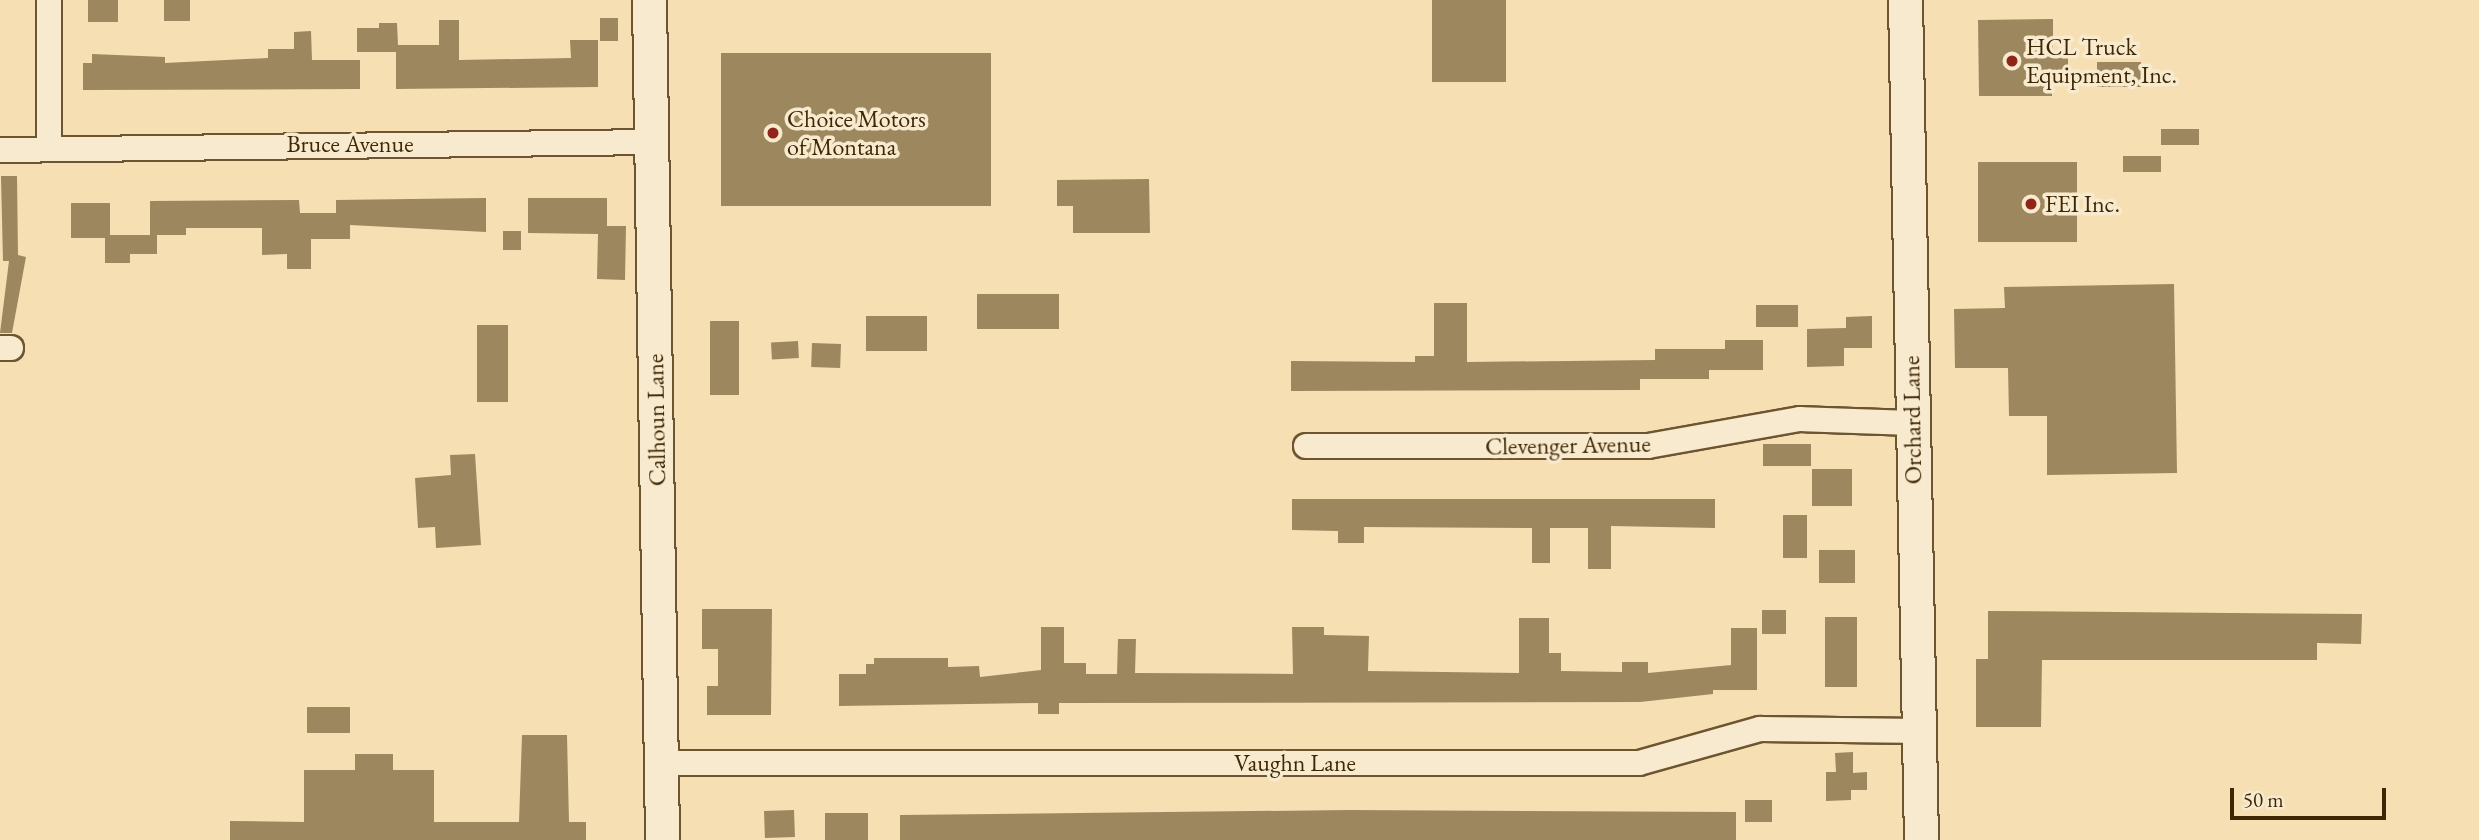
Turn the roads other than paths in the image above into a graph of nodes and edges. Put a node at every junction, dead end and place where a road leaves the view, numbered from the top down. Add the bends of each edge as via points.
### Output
1 (49, 0) edge
2 (649, 0) edge
3 (1905, 0) edge
4 (651, 142) junction
5 (49, 146) junction
6 (0, 150) edge
7 (1912, 424) junction
8 (1306, 446) dead end
9 (1922, 730) junction
10 (662, 763) junction
11 (662, 840) edge
12 (1921, 840) edge

1 - 5 street
2 - 4 street, Calhoun Lane
3 - 7 street, Orchard Lane
4 - 5 street, Bruce Avenue
4 - 10 street, Calhoun Lane
5 - 6 street, Bruce Avenue
7 - 8 street, Clevenger Avenue via 1800,419 1647,446
7 - 9 street, Orchard Lane
9 - 10 street, Vaughn Lane via 1760,729 1639,763
9 - 12 street, Orchard Lane
10 - 11 street, Calhoun Lane

